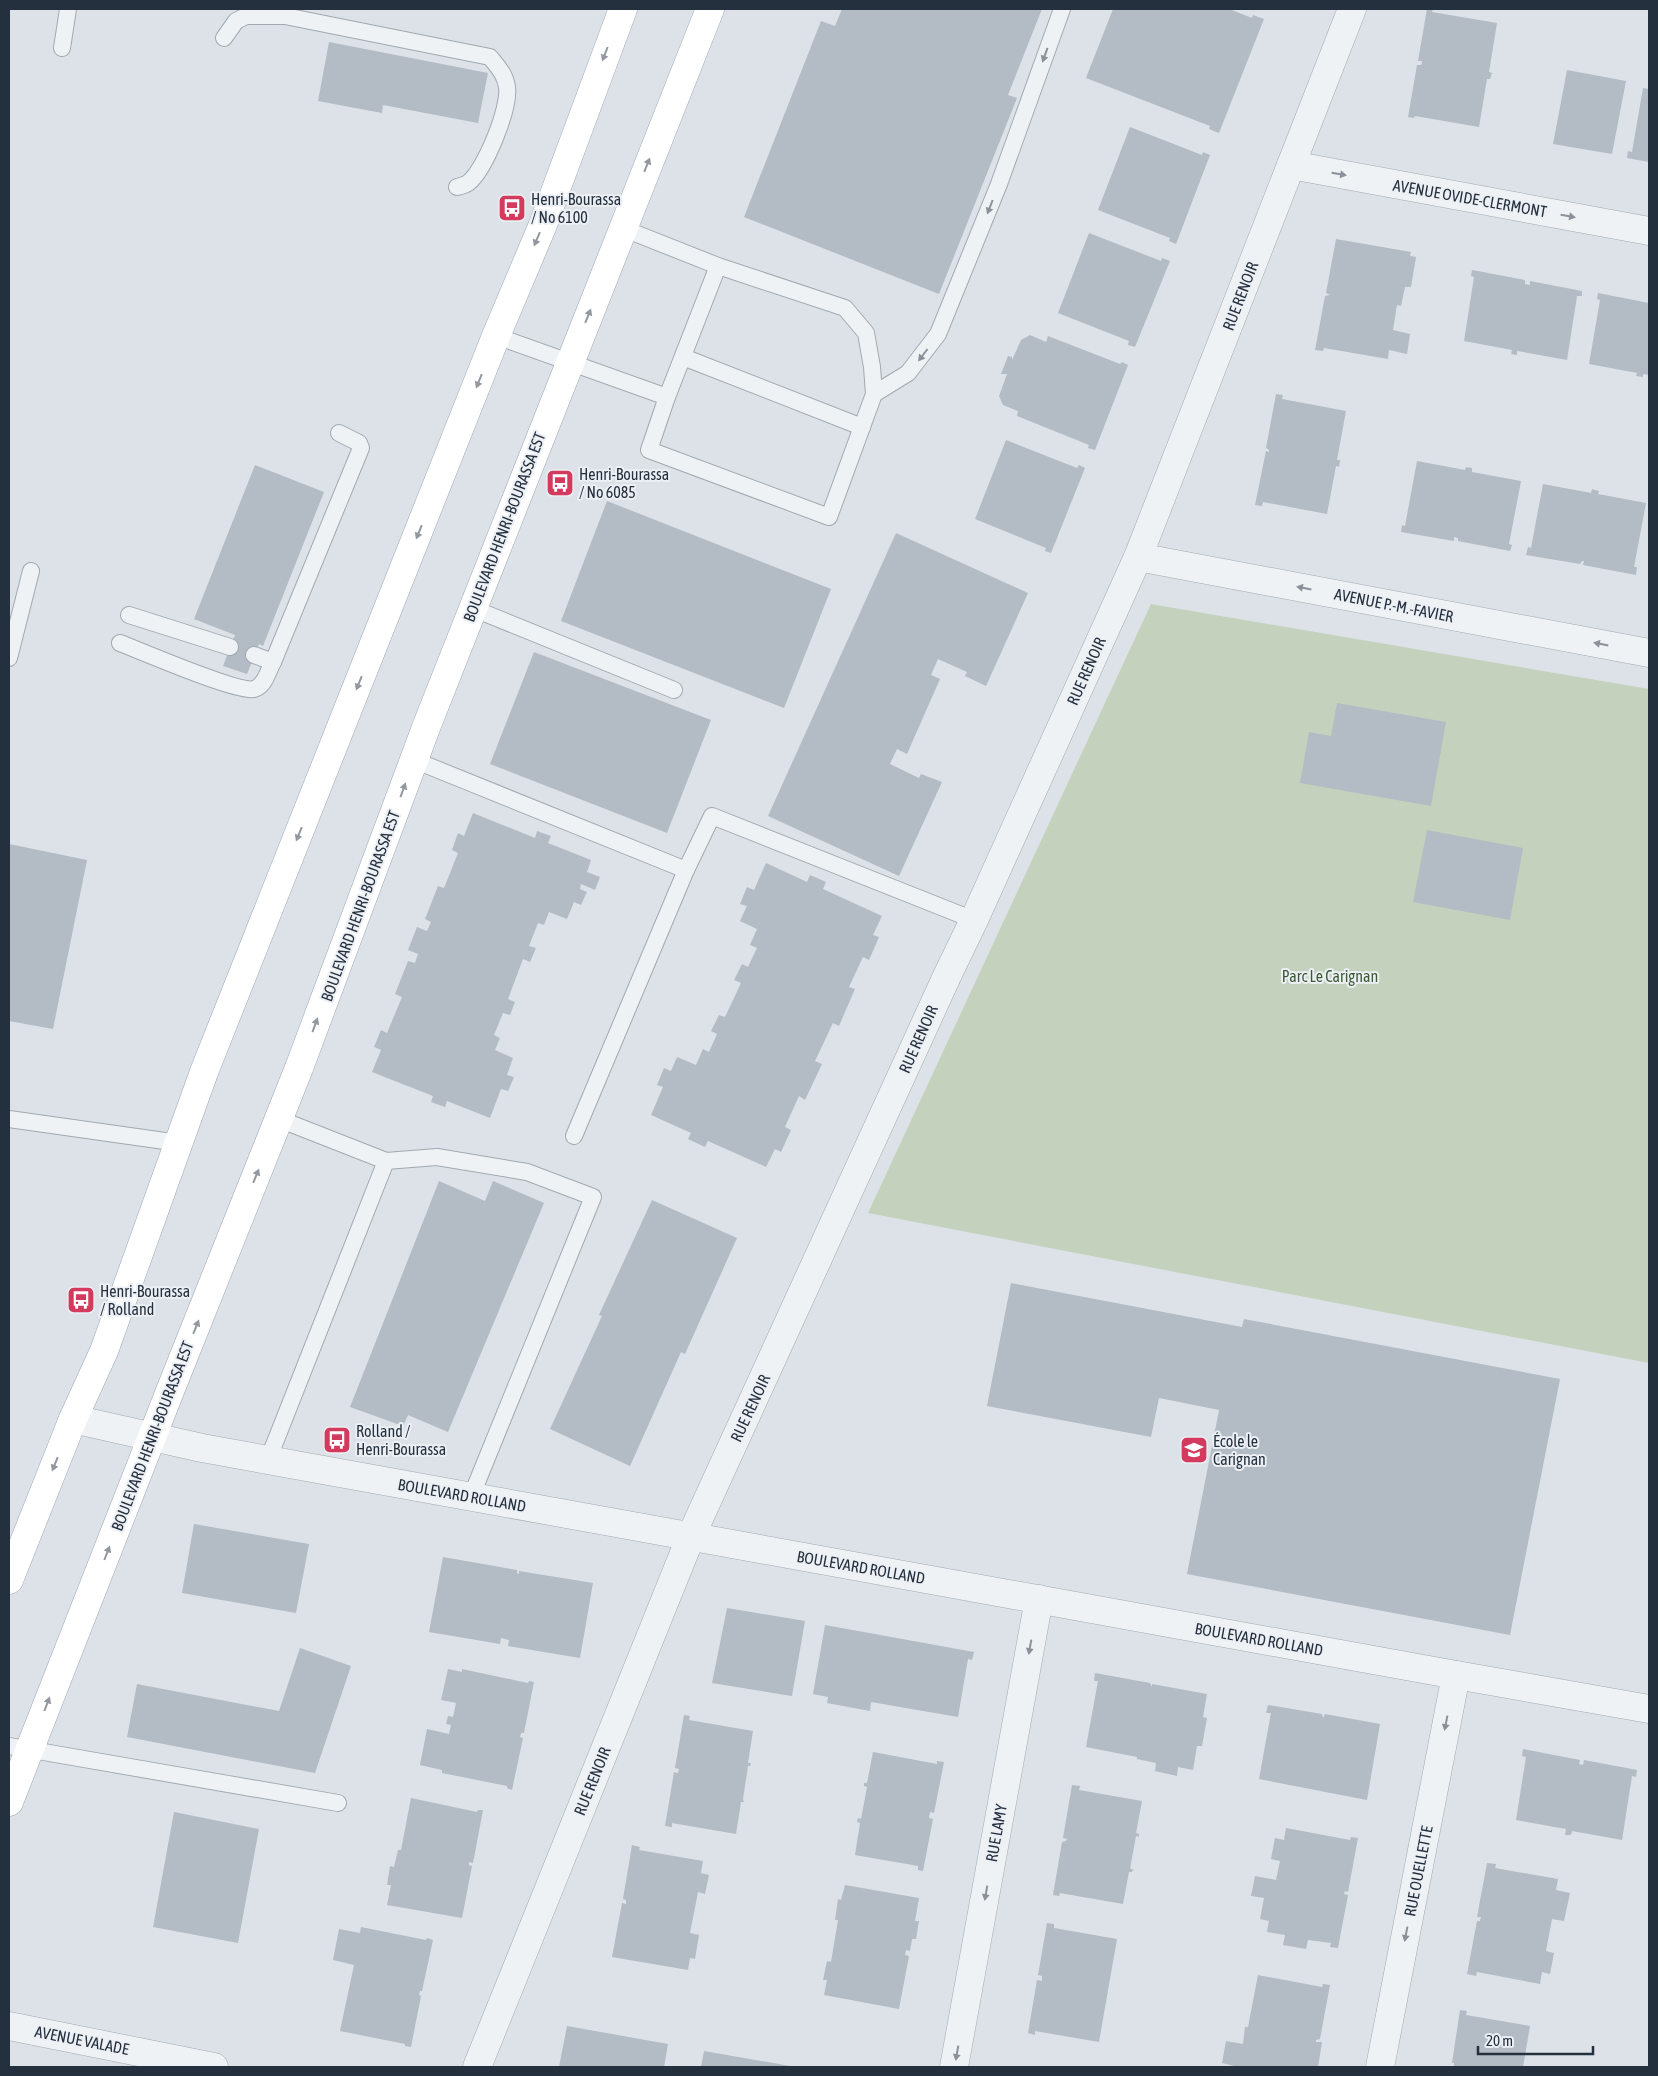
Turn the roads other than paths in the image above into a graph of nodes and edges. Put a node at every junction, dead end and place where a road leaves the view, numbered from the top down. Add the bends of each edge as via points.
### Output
1 (68, 9) edge
2 (623, 9) edge
3 (710, 9) edge
4 (1062, 9) edge
5 (1352, 9) edge
6 (224, 38) dead end
7 (62, 48) dead end
8 (1291, 165) junction
9 (457, 187) dead end
10 (622, 228) junction
11 (1649, 231) edge
12 (718, 266) junction
13 (496, 336) junction
14 (683, 357) junction
15 (570, 361) junction
16 (874, 394) junction
17 (667, 398) junction
18 (862, 427) junction
19 (339, 434) dead end
20 (1138, 556) junction
21 (31, 571) dead end
22 (472, 608) junction
23 (129, 615) dead end
24 (120, 643) dead end
25 (230, 647) dead end
26 (1649, 653) edge
27 (254, 655) dead end
28 (9, 658) edge
29 (273, 662) junction
30 (674, 690) dead end
31 (414, 760) junction
32 (686, 870) junction
33 (974, 920) junction
34 (9, 1118) edge
35 (279, 1119) junction
36 (574, 1136) dead end
37 (179, 1143) junction
38 (386, 1161) junction
39 (74, 1419) junction
40 (152, 1437) junction
41 (268, 1460) junction
42 (471, 1497) junction
43 (691, 1536) junction
44 (16, 1541) edge
45 (9, 1580) edge
46 (1039, 1599) junction
47 (1456, 1675) junction
48 (1649, 1709) edge
49 (19, 1748) edge
50 (9, 1802) edge
51 (338, 1803) dead end
52 (9, 2026) edge
53 (214, 2067) edge
54 (477, 2067) edge
55 (954, 2067) edge
56 (1380, 2067) edge

1 - 7 lane
2 -> 13 main road via 542,227
10 -> 3 main road, BOULEVARD HENRI-BOURASSA EST
4 -> 16 lane via 999,184 938,334 908,374
5 - 8 street, RUE RENOIR
6 - 9 lane via 236,21 246,16 285,16 490,57 503,72 508,97 477,173 467,184
8 -> 11 street, AVENUE OVIDE-CLERMONT
8 - 20 street, RUE RENOIR
10 - 12 lane
15 -> 10 main road, BOULEVARD HENRI-BOURASSA EST
12 - 14 lane
12 - 16 lane via 845,308 866,333
13 - 15 lane
13 -> 37 main road via 204,1072
14 - 17 lane
14 - 18 lane
15 - 17 lane
15 - 22 main road, BOULEVARD HENRI-BOURASSA EST
16 - 18 lane
17 - 18 lane via 649,450 829,517
19 - 29 lane via 359,443 361,448
26 -> 20 street, AVENUE P.-M.-FAVIER
20 - 33 street, RUE RENOIR
21 - 28 lane
22 - 30 lane
22 - 31 main road, BOULEVARD HENRI-BOURASSA EST
23 - 25 lane
24 - 29 lane via 210,678 252,690 261,686
27 - 29 lane
31 - 32 lane
35 -> 31 main road, BOULEVARD HENRI-BOURASSA EST
32 - 33 lane via 712,816
32 - 36 lane
33 - 43 street, RUE RENOIR
34 - 37 lane
35 - 38 lane
40 -> 35 main road, BOULEVARD HENRI-BOURASSA EST
37 - 39 main road via 104,1351
38 - 41 lane
38 - 42 lane via 437,1157 527,1172 593,1198
39 - 40 street, BOULEVARD ROLLAND
39 -> 44 main road
40 - 41 street, BOULEVARD ROLLAND
49 -> 40 main road, BOULEVARD HENRI-BOURASSA EST
41 - 42 street, BOULEVARD ROLLAND
42 - 43 street, BOULEVARD ROLLAND
43 - 46 street, BOULEVARD ROLLAND
43 - 54 street, RUE RENOIR
44 - 45 main road
46 - 47 street, BOULEVARD ROLLAND
46 -> 55 street, RUE LAMY
47 - 48 street, BOULEVARD ROLLAND
47 -> 56 street, RUE OUELLETTE
49 - 50 main road, BOULEVARD HENRI-BOURASSA EST
49 - 51 lane
52 - 53 street, AVENUE VALADE

